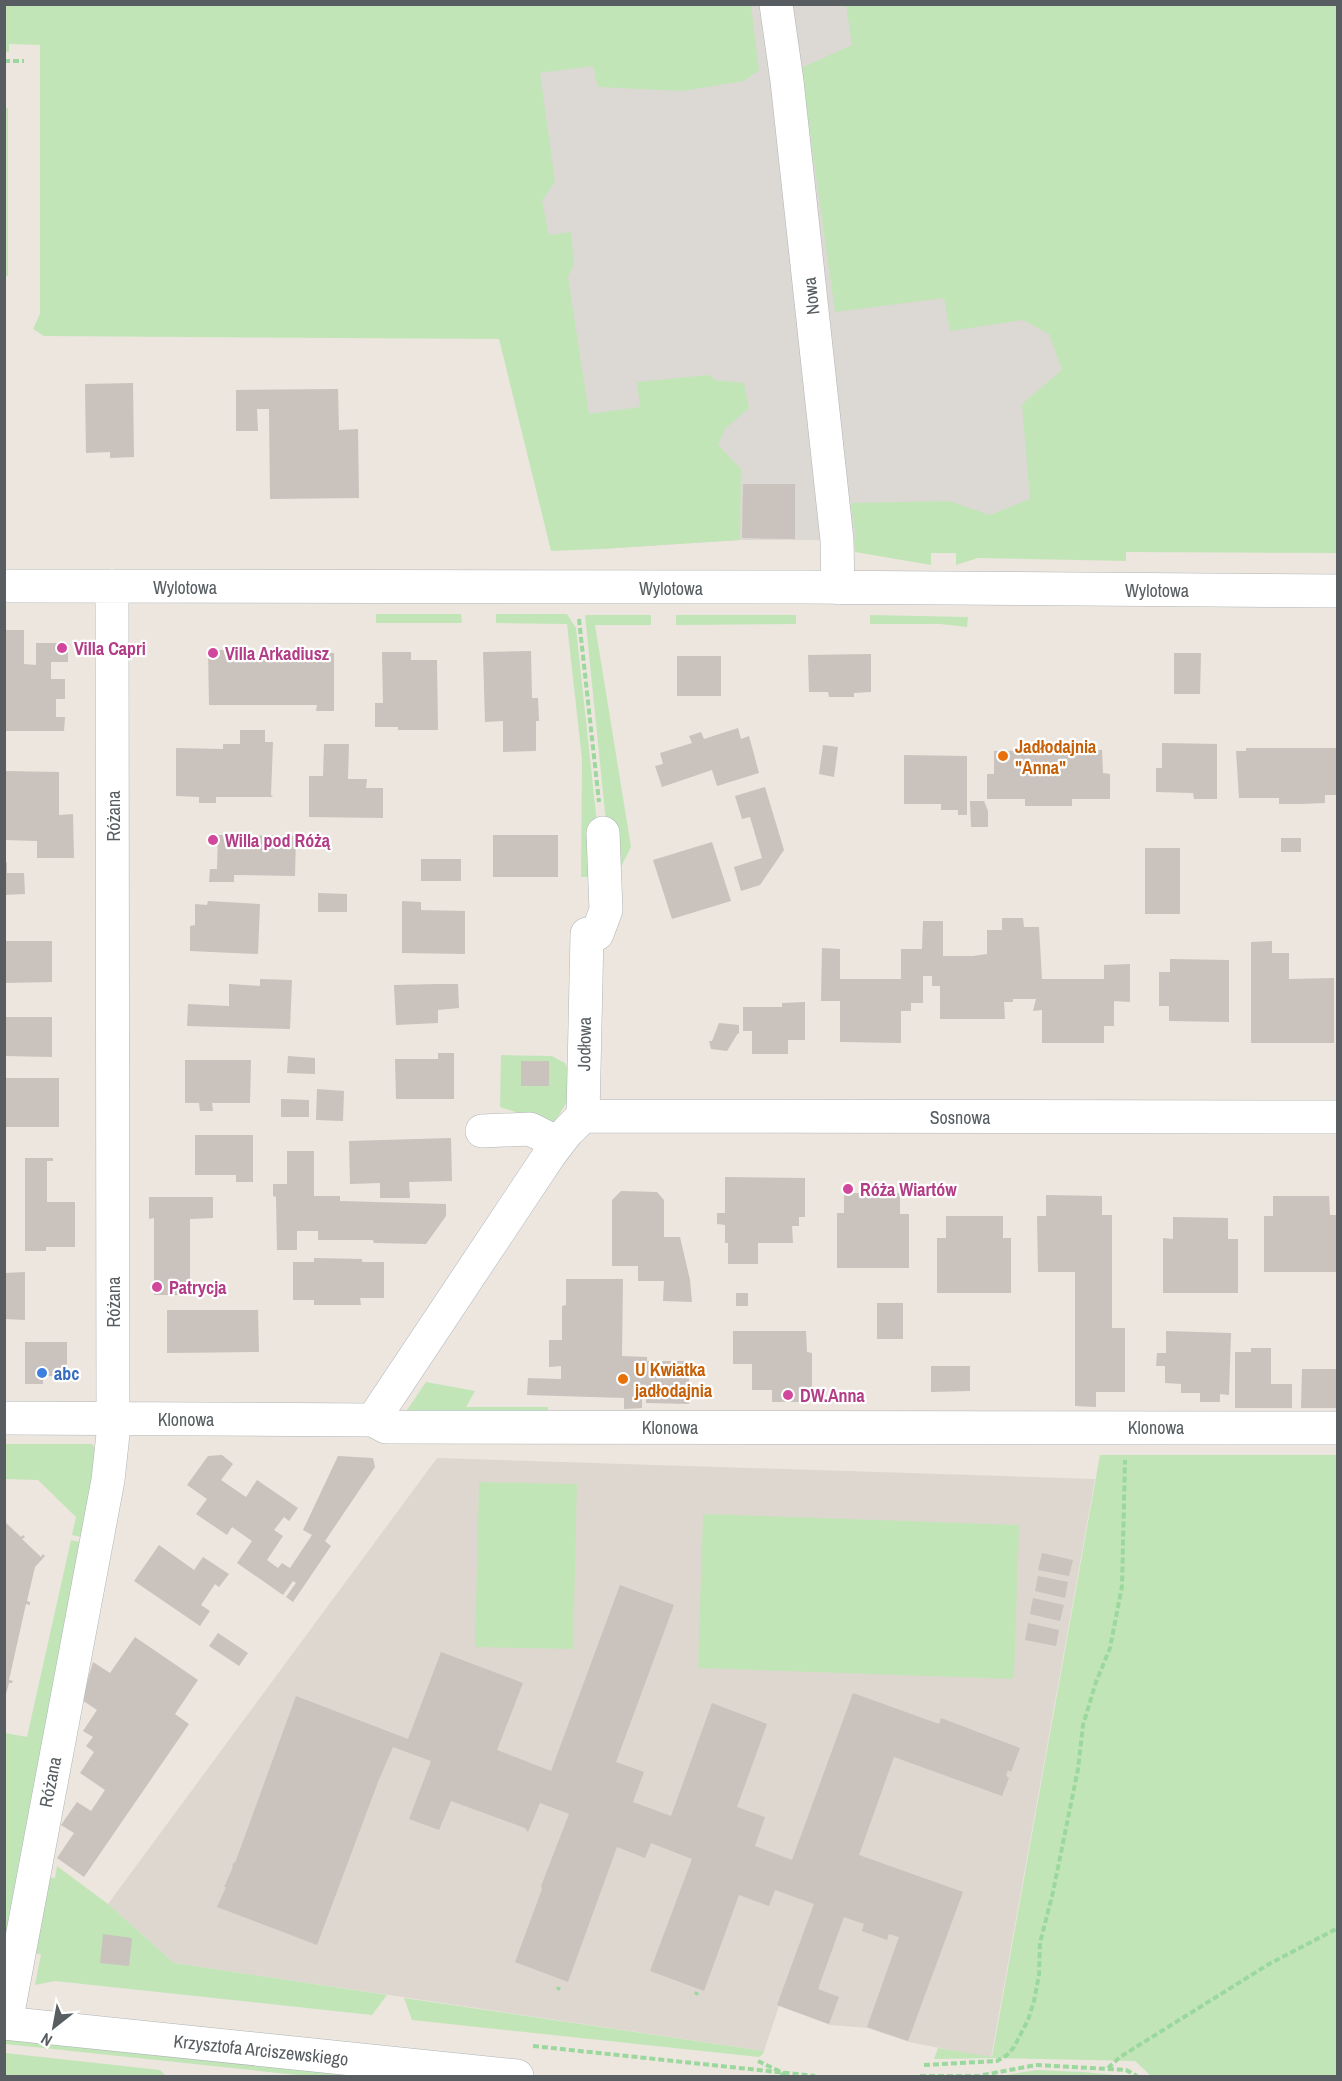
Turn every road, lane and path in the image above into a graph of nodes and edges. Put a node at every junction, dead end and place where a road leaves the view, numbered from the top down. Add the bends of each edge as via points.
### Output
1 (776, 4) edge
2 (4, 61) edge
3 (24, 61) dead end
4 (4, 586) edge
5 (112, 586) junction
6 (838, 588) junction
7 (1338, 591) edge
8 (579, 615) dead end
9 (603, 833) joint
10 (583, 1116) junction
11 (1338, 1117) edge
12 (482, 1131) dead end
13 (558, 1143) junction
14 (4, 1418) edge
15 (113, 1419) junction
16 (373, 1420) junction
17 (1125, 1427) junction
18 (1338, 1428) edge
19 (1338, 1928) edge
20 (6, 2018) edge
21 (758, 2061) dead end
22 (924, 2065) dead end
23 (1108, 2068) junction
24 (757, 2070) dead end
25 (783, 2075) edge
26 (517, 2076) edge
27 (799, 2076) edge
28 (815, 2076) edge
29 (920, 2076) edge
30 (928, 2076) edge
31 (1137, 2076) edge

1 - 6 street, Nowa via 836,528
2 - 3 path
4 - 5 street, Wylotowa
5 - 6 street, Wylotowa
5 - 15 street, Różana
6 - 7 street, Wylotowa
8 - 9 path
9 - 10 street, Jodłowa via 606,910 597,934 586,934
10 - 11 street, Sosnowa
10 - 13 street
12 - 13 street via 530,1130
13 - 16 street
14 - 15 street, Klonowa
15 - 16 street, Klonowa
15 - 20 street, Różana via 108,1480
16 - 17 street, Klonowa via 386,1427
17 - 18 street, Klonowa
17 - 22 path via 1122,1586 1110,1648 1083,1725 1078,1769 1040,1943 1034,2001 1014,2047 997,2061
19 - 23 path via 1269,1964 1120,2056
20 - 26 street, Krzysztofa Arciszewskiego
21 - 25 path
23 - 30 path via 1036,2065 978,2076
23 - 31 path
24 - 25 path
25 - 27 path
27 - 28 path
29 - 30 path

